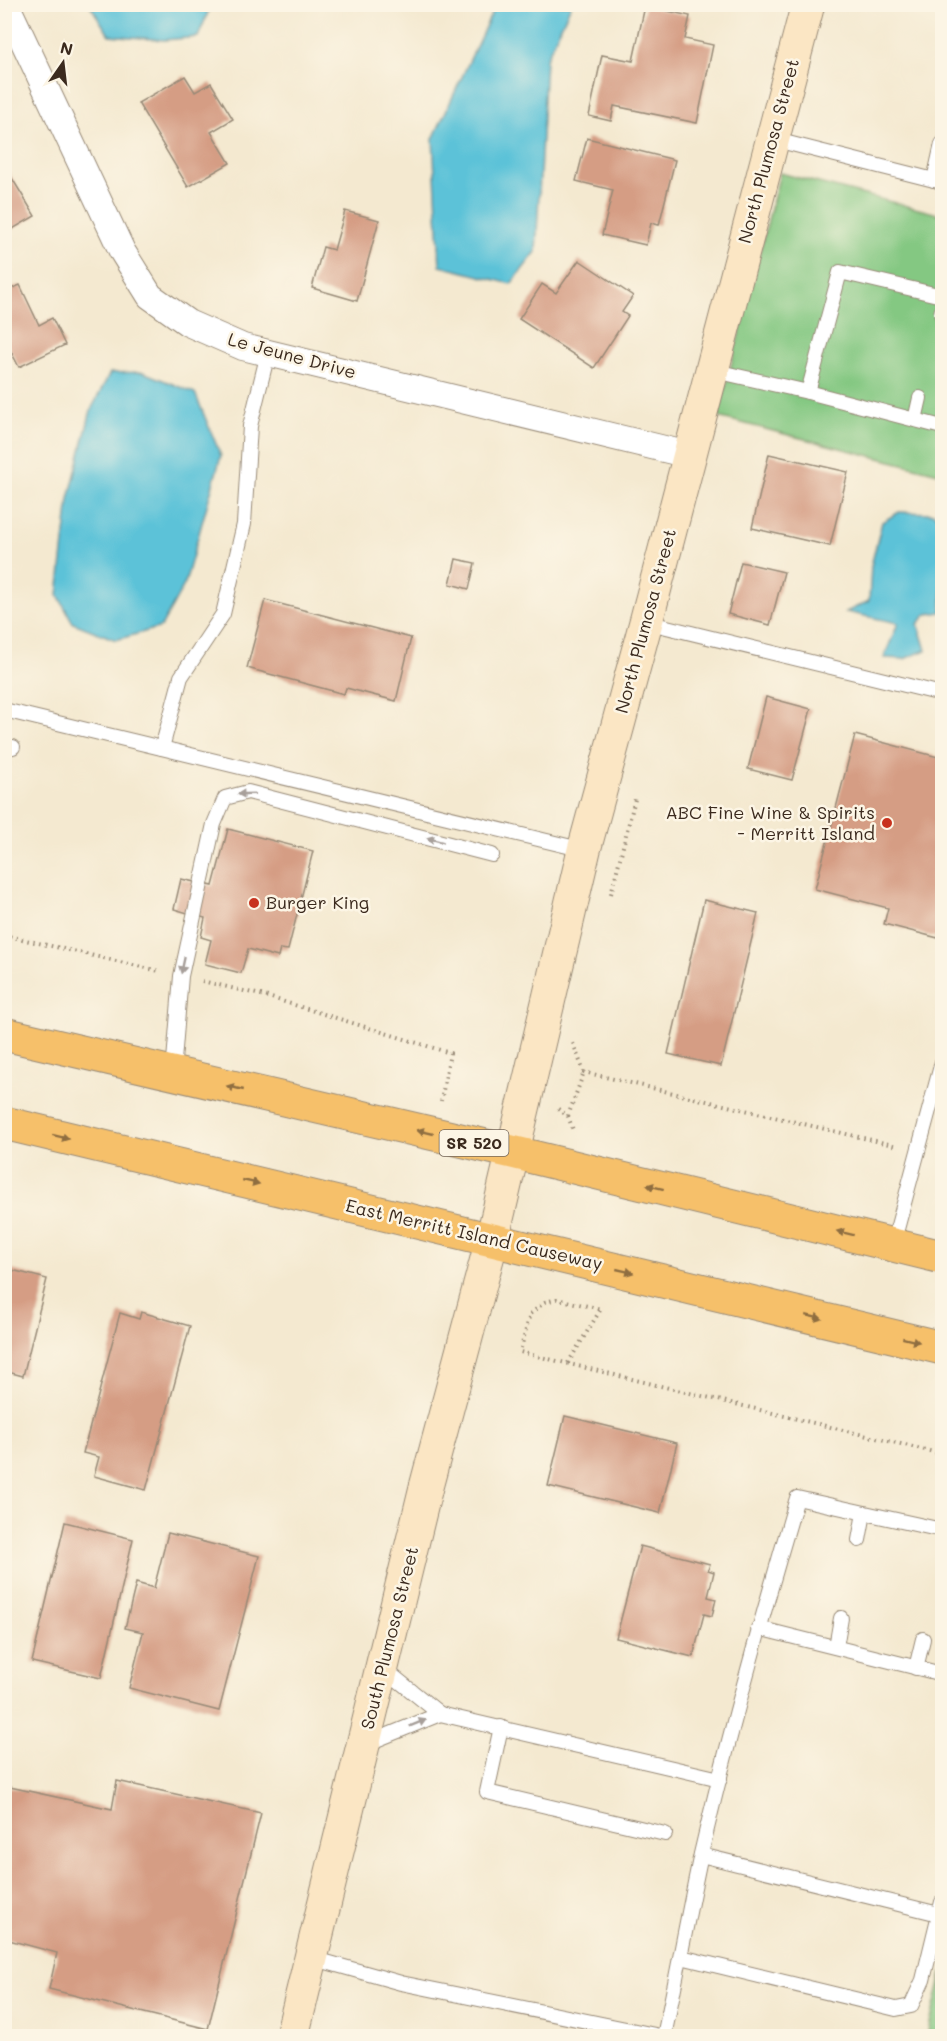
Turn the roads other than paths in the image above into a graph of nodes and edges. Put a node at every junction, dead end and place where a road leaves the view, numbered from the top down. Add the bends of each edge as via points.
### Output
1 (6, 4) edge
2 (808, 4) edge
3 (772, 139) junction
4 (942, 144) edge
5 (938, 181) edge
6 (942, 296) edge
7 (268, 353) junction
8 (711, 370) junction
9 (808, 392) junction
10 (920, 398) dead end
11 (915, 420) junction
12 (942, 427) edge
13 (689, 455) junction
14 (646, 622) junction
15 (942, 694) edge
16 (4, 710) edge
17 (162, 748) junction
18 (584, 850) junction
19 (492, 855) dead end
20 (4, 1034) edge
21 (942, 1062) edge
22 (173, 1073) junction
23 (4, 1123) edge
24 (512, 1152) junction
25 (492, 1240) junction
26 (893, 1245) junction
27 (942, 1257) edge
28 (942, 1348) edge
29 (864, 1513) junction
30 (942, 1530) edge
31 (859, 1540) dead end
32 (841, 1618) dead end
33 (758, 1628) junction
34 (923, 1639) dead end
35 (836, 1647) junction
36 (383, 1668) junction
37 (916, 1668) junction
38 (942, 1674) edge
39 (440, 1714) junction
40 (501, 1727) junction
41 (364, 1745) junction
42 (720, 1779) junction
43 (665, 1834) dead end
44 (701, 1855) junction
45 (941, 1908) edge
46 (681, 1957) junction
47 (312, 1958) junction
48 (292, 2037) edge
49 (660, 2037) edge
50 (664, 2037) edge

1 - 7 street, Le Jeune Drive via 122,251 150,296 188,323 243,347
2 - 3 street, North Plumosa Street
3 - 5 lane
3 - 8 street, North Plumosa Street
4 - 5 lane
6 - 9 lane via 840,272
7 - 13 street, Le Jeune Drive
7 - 17 lane via 250,426 244,524 223,614 181,677
8 - 9 lane
8 - 13 street, North Plumosa Street
9 - 11 lane
10 - 11 lane
11 - 12 lane
13 - 14 street, North Plumosa Street
14 - 15 lane
14 - 18 street, North Plumosa Street
16 - 17 lane
17 - 18 lane
18 - 24 street, North Plumosa Street
19 -> 22 lane via 248,792 225,798 214,824 181,976
20 - 22 main road, SR 520
21 - 26 lane
24 -> 22 main road, SR 520
23 -> 25 main road, East Merritt Island Causeway
24 - 25 street, North Plumosa Street
26 -> 24 main road, SR 520
25 -> 28 main road, East Merritt Island Causeway
25 - 36 street, South Plumosa Street
26 - 27 main road, SR 520
29 - 30 lane
29 - 31 lane
29 - 33 lane via 796,1498
32 - 35 lane
33 - 35 lane
33 - 42 lane
34 - 37 lane
35 - 37 lane
36 - 39 lane
36 - 41 street, South Plumosa Street
37 - 38 lane
39 - 40 lane
41 -> 39 lane
40 - 42 lane
40 - 43 lane via 486,1792
41 - 47 street, South Plumosa Street
42 - 44 lane
44 - 45 lane
44 - 46 lane
45 - 46 lane via 915,1998 911,2006 896,2009
46 - 50 lane
47 - 48 street, South Plumosa Street
47 - 49 lane via 401,1983

